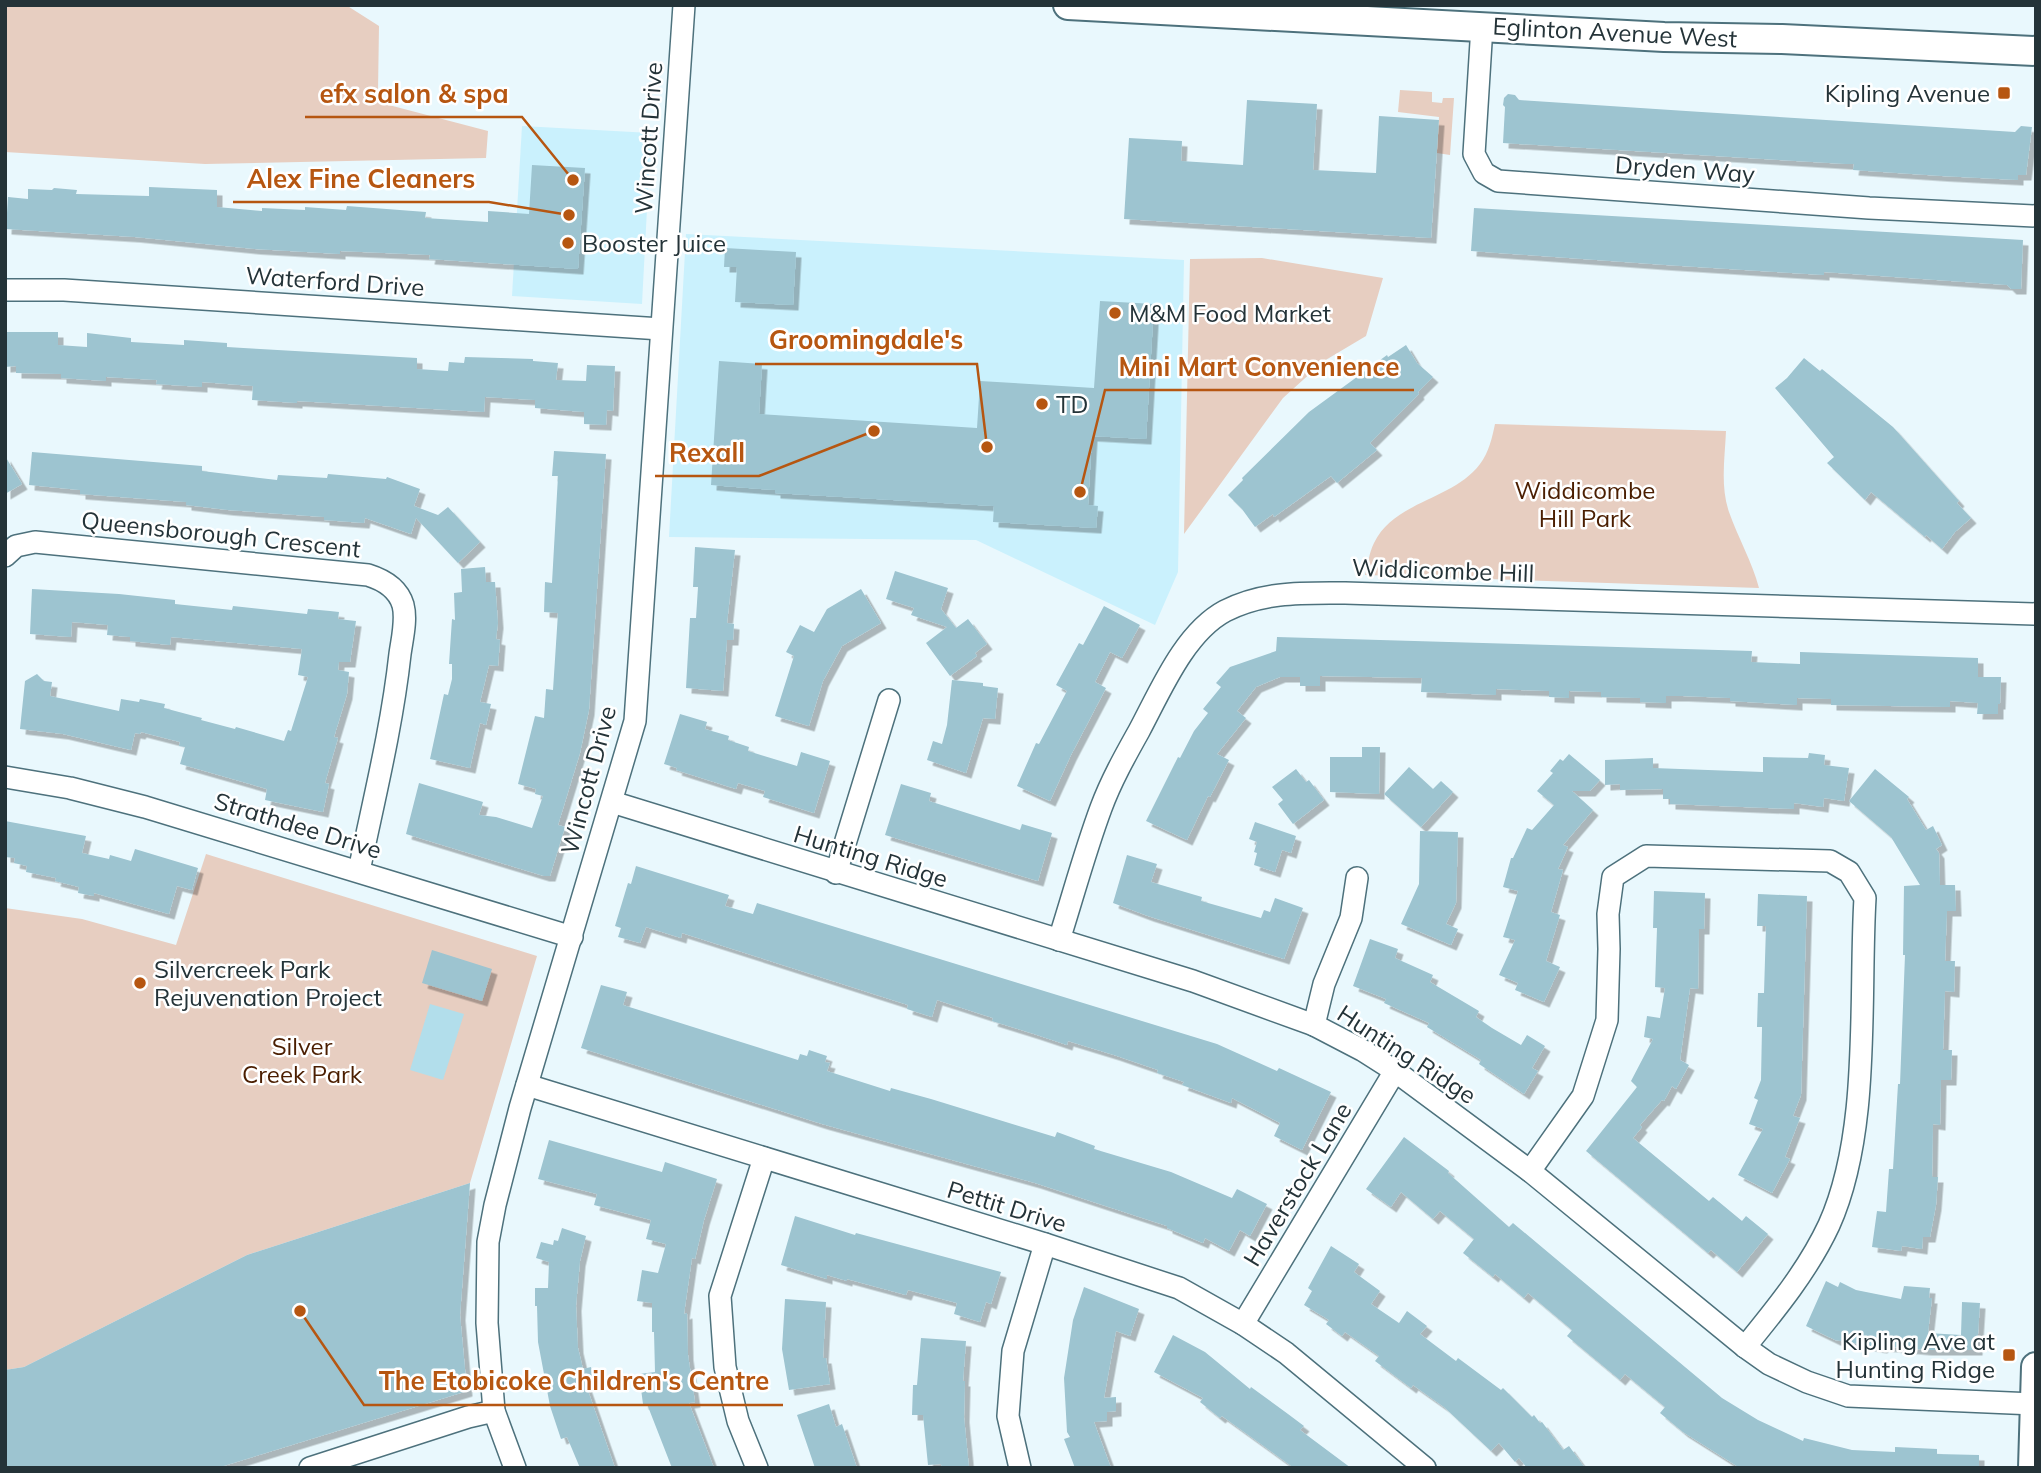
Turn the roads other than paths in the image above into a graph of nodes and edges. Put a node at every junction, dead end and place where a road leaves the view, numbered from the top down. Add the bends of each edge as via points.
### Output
1 (684, 5) edge
2 (1068, 5) edge
3 (1482, 26) junction
4 (2036, 51) edge
5 (2036, 216) edge
6 (5, 290) edge
7 (661, 329) junction
8 (5, 556) edge
9 (2036, 614) edge
10 (888, 699) dead end
11 (5, 776) edge
12 (612, 802) junction
13 (359, 871) junction
14 (836, 873) junction
15 (1357, 878) dead end
16 (572, 937) junction
17 (1059, 940) junction
18 (1314, 1024) junction
19 (1395, 1071) junction
20 (527, 1086) junction
21 (764, 1158) junction
22 (1530, 1171) junction
23 (1045, 1244) junction
24 (1243, 1324) junction
25 (1745, 1348) junction
26 (2036, 1367) edge
27 (2035, 1404) edge
28 (494, 1411) junction
29 (310, 1468) edge
30 (515, 1468) edge
31 (757, 1468) edge
32 (1020, 1468) edge
33 (1425, 1468) edge
34 (2034, 1468) edge

1 - 7 street, Wincott Drive
2 - 3 main road, Eglinton Avenue West
3 - 4 main road, Eglinton Avenue West
3 - 5 street, Dryden Way via 1474,153 1484,173 1498,181
6 - 7 street, Waterford Drive via 64,290
7 - 12 street, Wincott Drive via 635,721
8 - 13 street, Queensborough Crescent via 16,547 35,542 383,579 400,599 404,623 395,698
9 - 17 street, Widdicombe Hill via 1345,593 1287,593 1254,600 1223,612 1175,664 1101,807
10 - 14 street
11 - 13 street, Strathdee Drive via 145,807
12 - 14 street, Hunting Ridge
12 - 16 street, Wincott Drive
13 - 16 street, Strathdee Drive
14 - 17 street, Hunting Ridge
15 - 18 street via 1351,918 1324,984
16 - 20 street, Wincott Drive
17 - 18 street, Hunting Ridge
18 - 19 street, Hunting Ridge
19 - 22 street, Hunting Ridge
19 - 24 street, Haverstock Lane
20 - 21 street, Pettit Drive
20 - 28 street, Wincott Drive via 488,1242 487,1323
21 - 23 street, Pettit Drive
21 - 31 street via 720,1296 725,1367 738,1421
22 - 25 street, Hunting Ridge
22 - 25 street via 1583,1096 1607,1020 1613,877 1646,856 1830,861 1849,872 1865,898 1857,1097 1847,1174 1829,1225 1799,1279
23 - 24 street, Pettit Drive via 1179,1288
23 - 32 street via 1013,1351 1008,1416
24 - 33 street, Pettit Drive via 1286,1353
25 - 27 street, Hunting Ridge via 1807,1382 1848,1396
26 - 27 main road
27 - 34 main road
28 - 29 street
28 - 30 street, Wincott Drive

